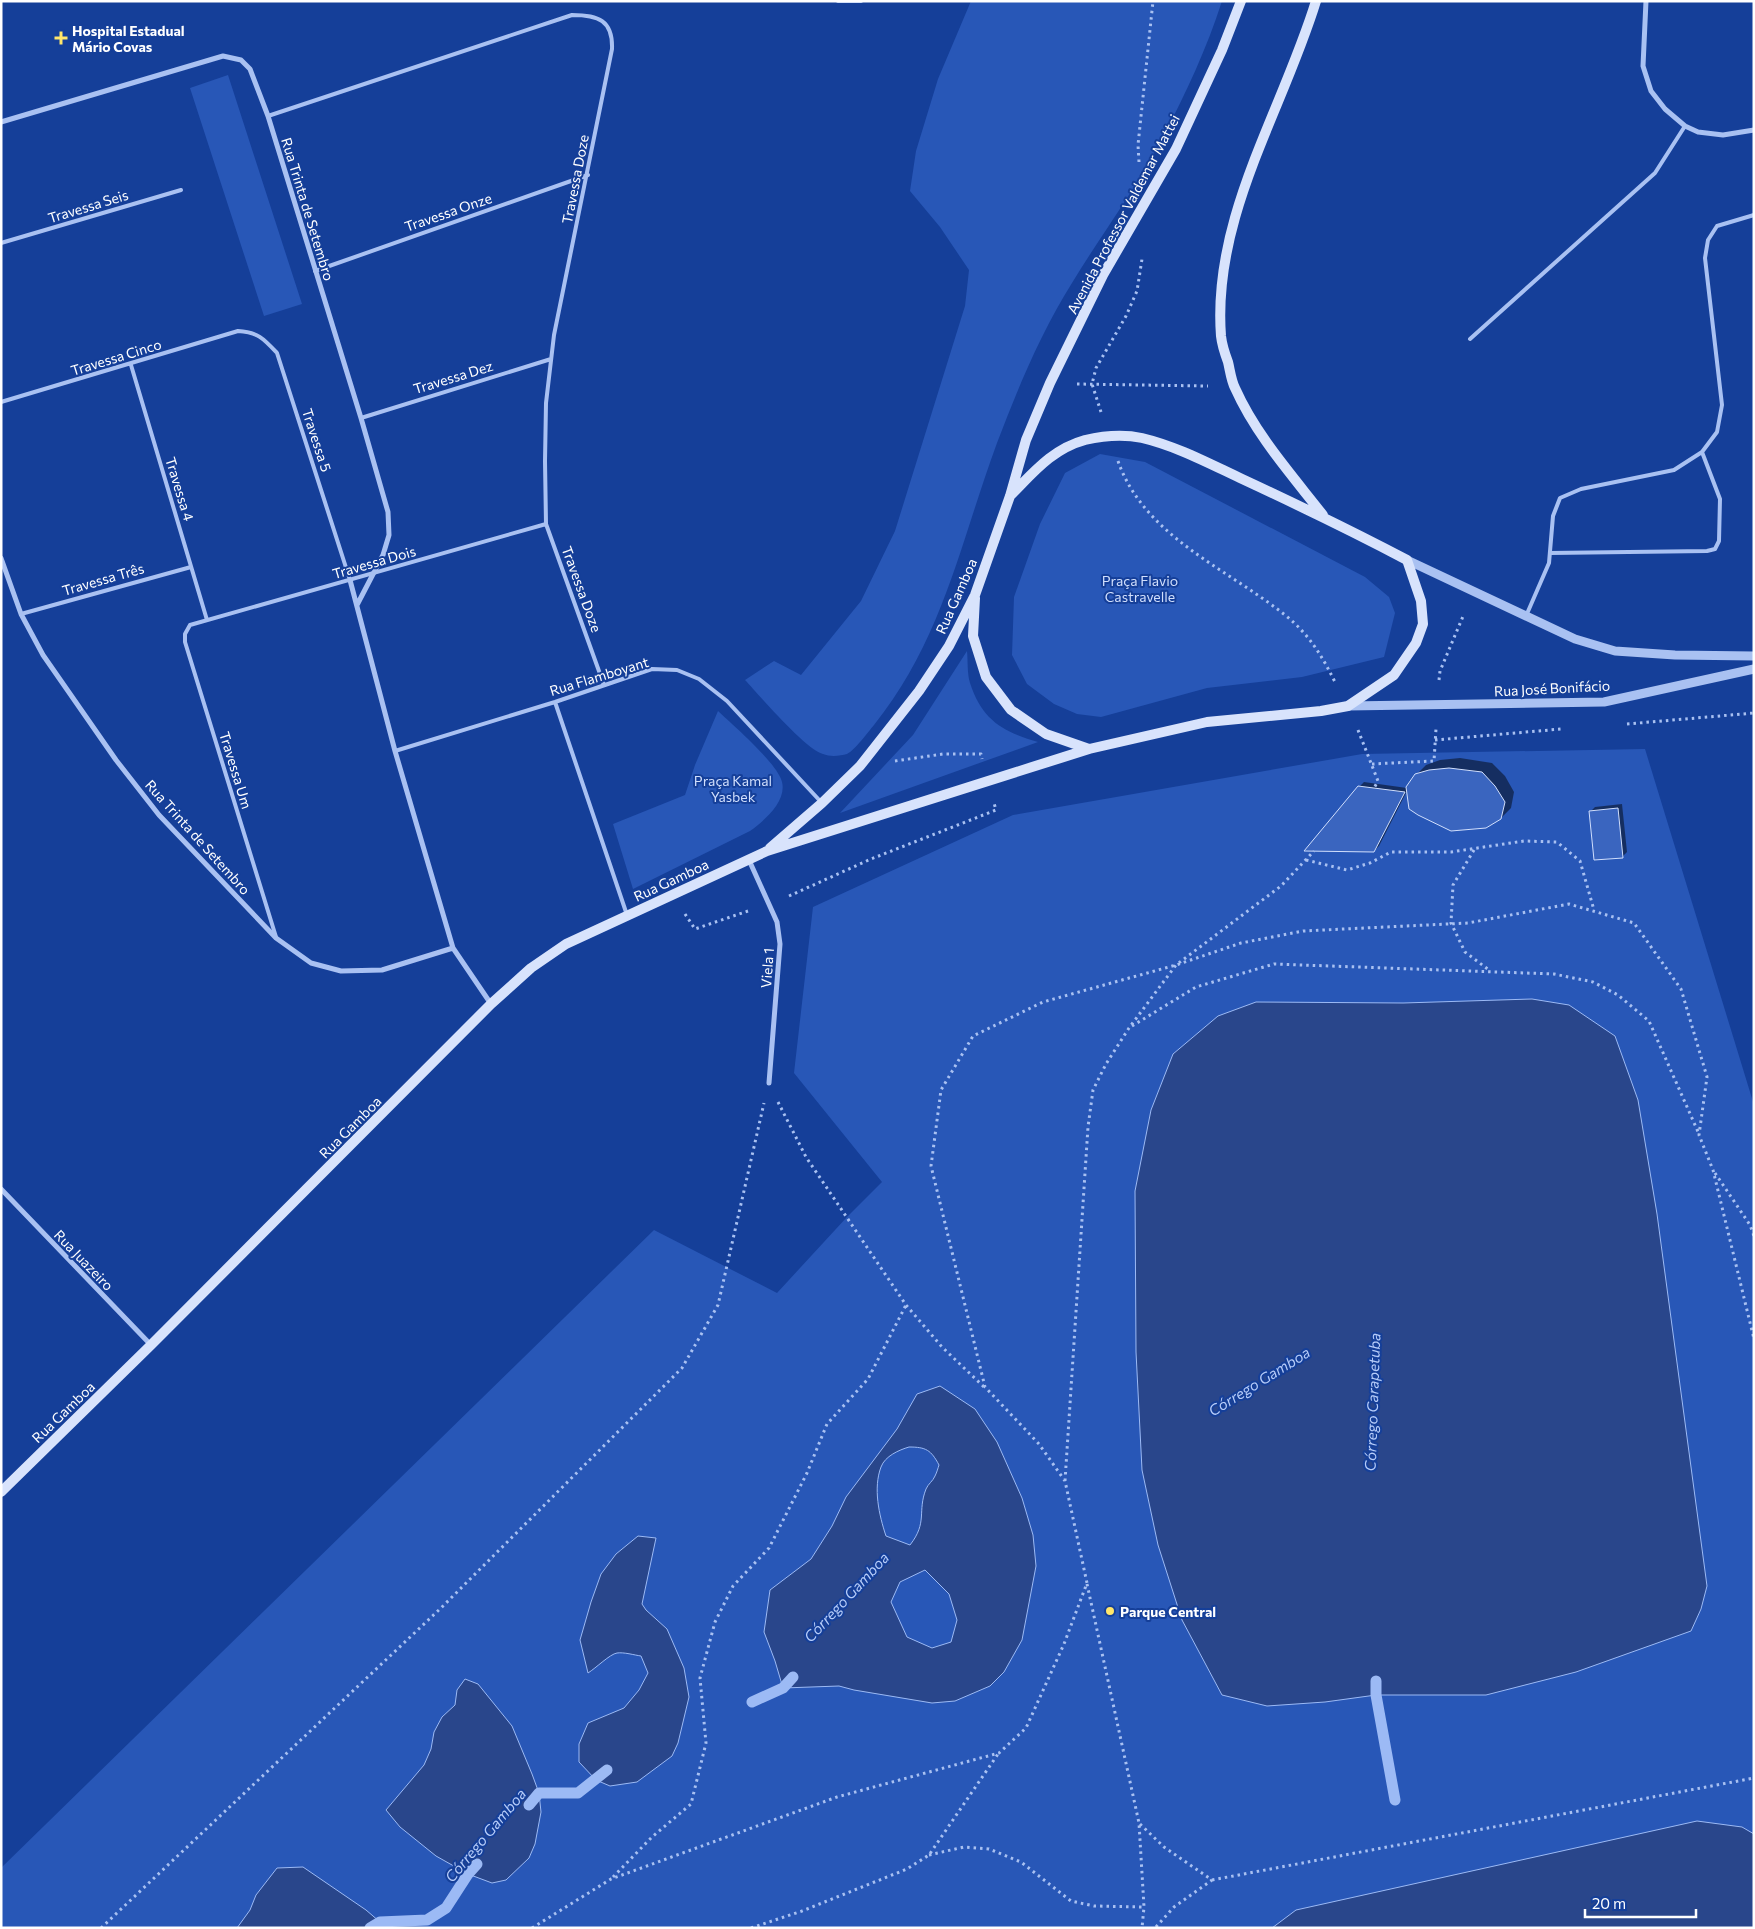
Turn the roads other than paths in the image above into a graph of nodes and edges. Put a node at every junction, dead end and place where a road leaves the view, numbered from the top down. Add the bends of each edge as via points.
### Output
1 (838, 1) edge
2 (860, 1) edge
3 (1241, 1) edge
4 (1316, 1) edge
5 (1646, 1) edge
6 (268, 116) junction
7 (1, 122) edge
8 (1685, 126) junction
9 (1754, 130) edge
10 (588, 175) junction
11 (181, 190) dead end
12 (1754, 215) edge
13 (1, 243) edge
14 (315, 271) junction
15 (238, 331) joint
16 (1470, 338) dead end
17 (551, 358) junction
18 (131, 365) junction
19 (1, 402) edge
20 (361, 418) junction
21 (1702, 452) junction
22 (1010, 496) junction
23 (1325, 517) junction
24 (546, 524) junction
25 (1550, 553) junction
26 (1, 558) edge
27 (1407, 560) junction
28 (191, 567) junction
29 (373, 574) junction
30 (350, 580) junction
31 (975, 595) junction
32 (357, 605) junction
33 (21, 614) junction
34 (1526, 617) junction
35 (207, 620) junction
36 (1754, 656) edge
37 (1754, 669) edge
38 (604, 685) junction
39 (555, 702) junction
40 (1348, 706) junction
41 (1089, 749) junction
42 (395, 750) junction
43 (822, 803) junction
44 (767, 850) junction
45 (749, 860) junction
46 (627, 915) junction
47 (276, 938) junction
48 (453, 948) junction
49 (491, 1004) junction
50 (769, 1083) road end
51 (1, 1189) edge
52 (151, 1345) junction
53 (1, 1492) edge

1 - 2 lane
3 - 22 main road, Avenida Professor Valdemar Mattei via 1176,149 1103,276 1050,383 1026,440
4 - 23 main road via 1247,180 1230,235 1221,283 1221,338 1234,387 1266,441
5 - 8 street via 1643,66 1651,91 1665,109
6 - 7 street, Rua Trinta de Setembro via 250,69 240,60 223,56
6 - 10 lane, Travessa Doze via 572,15 586,15 601,20 612,36
6 - 14 street, Rua Trinta de Setembro
8 - 9 street via 1698,132 1723,135
8 - 16 lane via 1655,172
10 - 14 lane, Travessa Onze
10 - 17 lane, Travessa Doze
11 - 13 lane, Travessa Seis
12 - 21 lane via 1717,226 1708,240 1705,258 1722,405 1717,432
14 - 20 street, Rua Trinta de Setembro
15 - 18 lane, Travessa Cinco
15 - 30 lane, Travessa 5 via 252,332 277,353
17 - 20 lane, Travessa Dez
17 - 24 lane, Travessa Doze via 546,404
18 - 19 lane, Travessa Cinco
18 - 28 lane, Travessa 4
20 - 29 street, Rua Trinta de Setembro via 388,512 389,535
21 - 25 lane via 1674,470 1581,489 1560,498 1553,516
21 - 25 lane via 1720,499 1719,541 1715,549
22 - 23 main road via 1045,460 1058,452 1085,440 1109,436 1139,437 1170,446
22 - 31 main road, Rua Gamboa
23 - 27 main road
24 - 29 lane, Travessa Dois
24 - 38 lane, Travessa Doze
25 - 34 lane via 1546,572
26 - 33 street, Rua Trinta de Setembro
27 - 34 street
27 - 40 main road via 1421,601 1422,624 1416,644 1394,675
28 - 33 lane, Travessa Três
28 - 35 lane, Travessa 4
29 - 30 lane, Travessa Dois
29 - 32 street, Rua Trinta de Setembro
30 - 32 street
30 - 35 lane, Travessa Dois
31 - 41 main road via 973,636 986,677 1011,710 1046,734
31 - 43 main road, Rua Gamboa via 949,646 919,691 860,766
32 - 42 street
33 - 47 street, Rua Trinta de Setembro via 43,655 128,776 159,815
34 - 36 street via 1575,639 1615,651 1675,656
35 - 47 lane, Travessa Um via 190,625 185,642
37 - 40 street, Rua José Bonifácio via 1604,702
38 - 39 lane, Rua Flamboyant
38 - 43 lane, Rua Flamboyant via 652,670 677,670 699,679 728,701
39 - 42 lane, Rua Flamboyant
39 - 46 lane
40 - 41 main road, Rua Gamboa via 1207,722
41 - 44 main road, Rua Gamboa
42 - 48 street
43 - 44 main road, Rua Gamboa
44 - 45 main road, Rua Gamboa
45 - 46 main road, Rua Gamboa
45 - 50 street, Viela 1 via 777,922 780,944
46 - 49 main road, Rua Gamboa via 566,944 531,968
47 - 48 street, Rua Trinta de Setembro via 311,963 341,971 382,970
48 - 49 street
49 - 52 main road, Rua Gamboa
51 - 52 street, Rua Juazeiro
52 - 53 main road, Rua Gamboa

